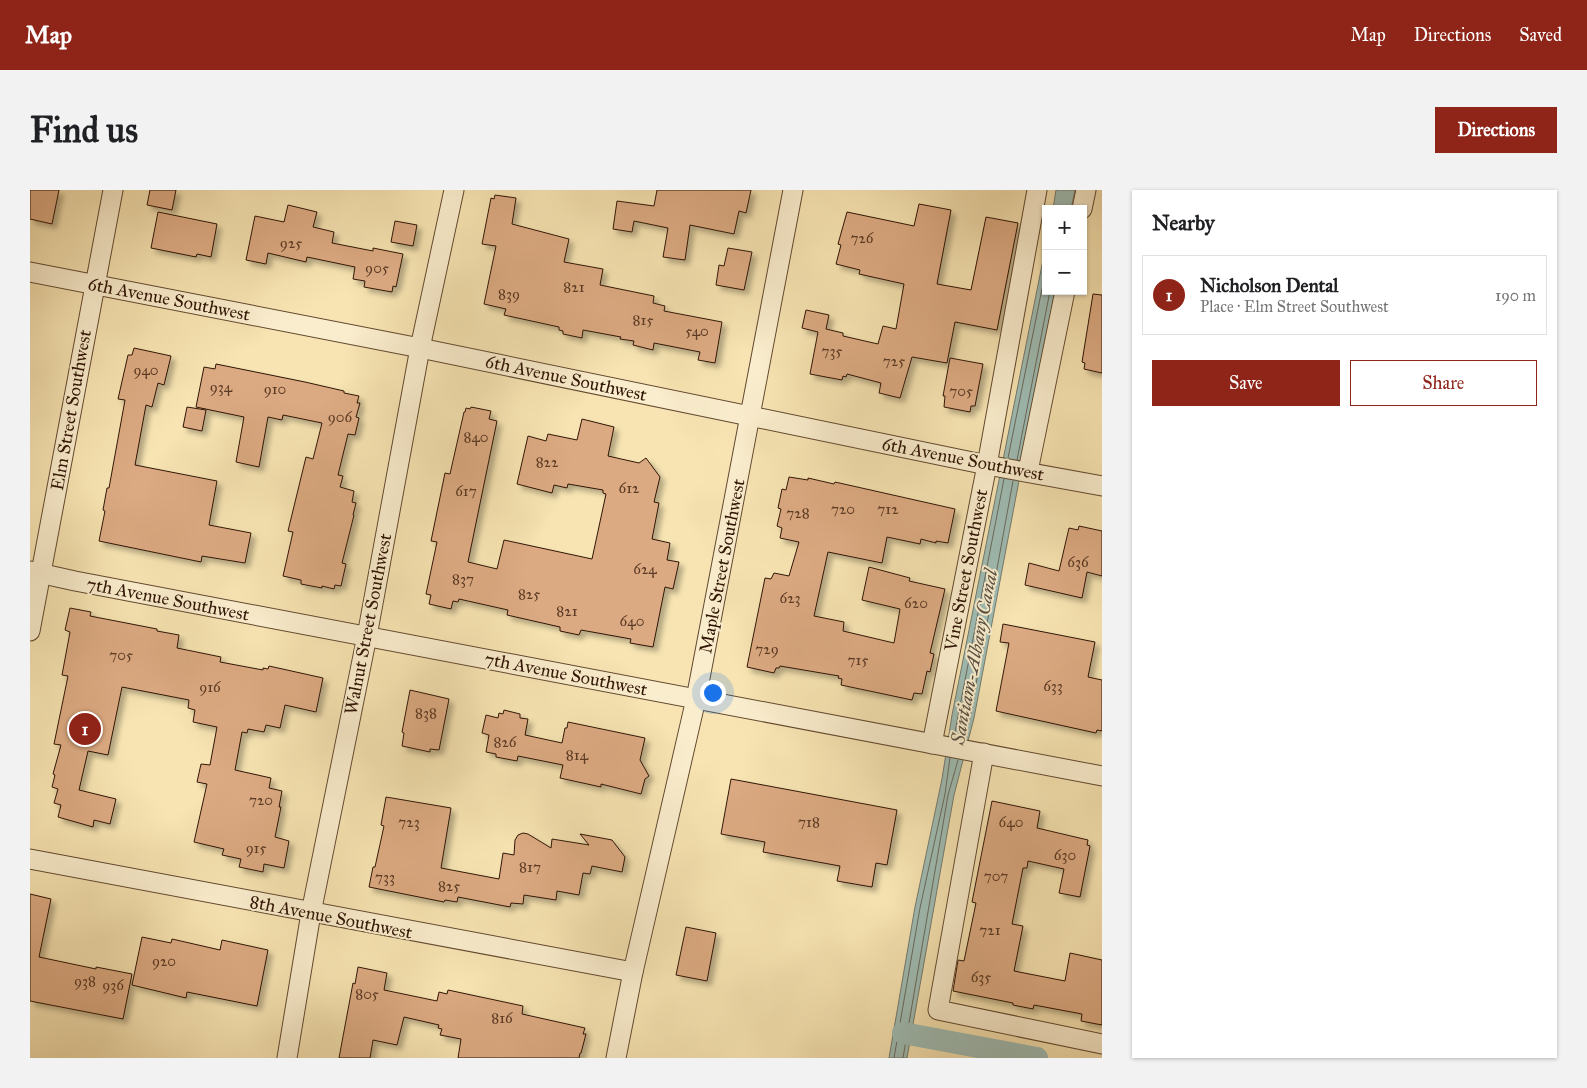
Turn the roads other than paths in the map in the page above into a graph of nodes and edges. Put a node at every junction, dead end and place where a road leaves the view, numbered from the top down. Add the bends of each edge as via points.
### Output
1 (113, 190) edge
2 (454, 190) edge
3 (793, 190) edge
4 (1036, 190) edge
5 (1086, 190) edge
6 (1102, 193) edge
7 (1083, 205) edge
8 (30, 272) edge
9 (94, 285) junction
10 (1065, 295) edge
11 (420, 348) junction
12 (751, 416) junction
13 (992, 466) junction
14 (1027, 471) junction
15 (1102, 486) edge
16 (36, 572) edge
17 (30, 631) edge
18 (367, 636) junction
19 (696, 699) junction
20 (939, 745) junction
21 (977, 751) junction
22 (1102, 776) edge
23 (30, 860) edge
24 (310, 913) junction
25 (633, 972) junction
26 (1102, 1044) edge
27 (287, 1058) edge
28 (616, 1058) edge

1 - 9 street, Elm Street Southwest
2 - 11 street, Walnut Street Southwest
3 - 12 street, Maple Street Southwest
4 - 13 street, Vine Street Southwest
5 - 6 street
5 - 7 street
8 - 9 street, 6th Avenue Southwest
9 - 11 street, 6th Avenue Southwest
9 - 16 street, Elm Street Southwest
10 - 14 street
11 - 12 street, 6th Avenue Southwest
11 - 18 street, Walnut Street Southwest
12 - 13 street, 6th Avenue Southwest
12 - 19 street, Maple Street Southwest
13 - 14 street, 6th Avenue Southwest
13 - 20 street, Vine Street Southwest
14 - 15 street, 6th Avenue Southwest
16 - 17 street, Elm Street Southwest
16 - 18 street, 7th Avenue Southwest
18 - 19 street, 7th Avenue Southwest
18 - 24 street, Walnut Street Southwest
19 - 20 street, 7th Avenue Southwest
19 - 25 street, Maple Street Southwest
20 - 21 street, 7th Avenue Southwest
21 - 22 street, 7th Avenue Southwest
21 - 26 street via 938,1010
23 - 24 street, 8th Avenue Southwest
24 - 25 street, 8th Avenue Southwest
24 - 27 street, Walnut Street Southwest
25 - 28 street, Maple Street Southwest

